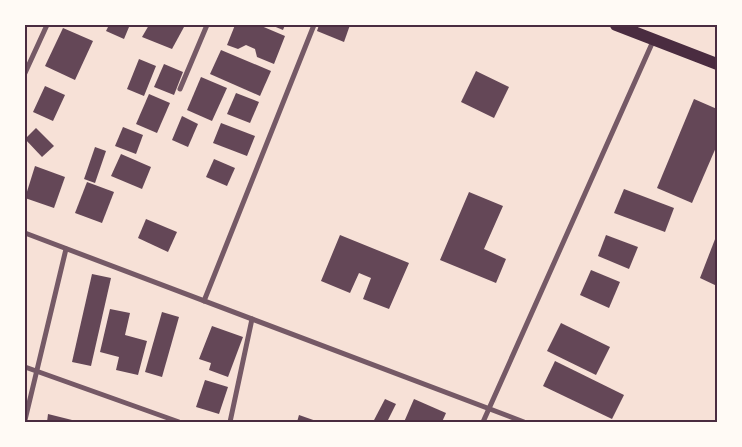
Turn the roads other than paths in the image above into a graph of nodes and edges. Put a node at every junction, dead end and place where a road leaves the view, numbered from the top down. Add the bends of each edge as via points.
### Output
1 (47, 25) edge
2 (207, 25) edge
3 (314, 25) edge
4 (616, 25) edge
5 (654, 39) junction
6 (717, 64) edge
7 (25, 73) edge
8 (180, 89) dead end
9 (25, 233) edge
10 (66, 249) junction
11 (204, 301) junction
12 (252, 319) junction
13 (25, 367) edge
14 (36, 371) junction
15 (489, 408) junction
16 (25, 420) edge
17 (179, 422) edge
18 (230, 422) edge
19 (483, 422) edge
20 (524, 422) edge

1 - 7 street
2 - 8 street
3 - 11 street
4 - 5 main road
5 - 6 main road
5 - 15 street
9 - 10 street
10 - 11 street
10 - 14 street
11 - 12 street
12 - 15 street
12 - 18 street
13 - 14 street
14 - 16 street
14 - 17 street
15 - 19 street
15 - 20 street

